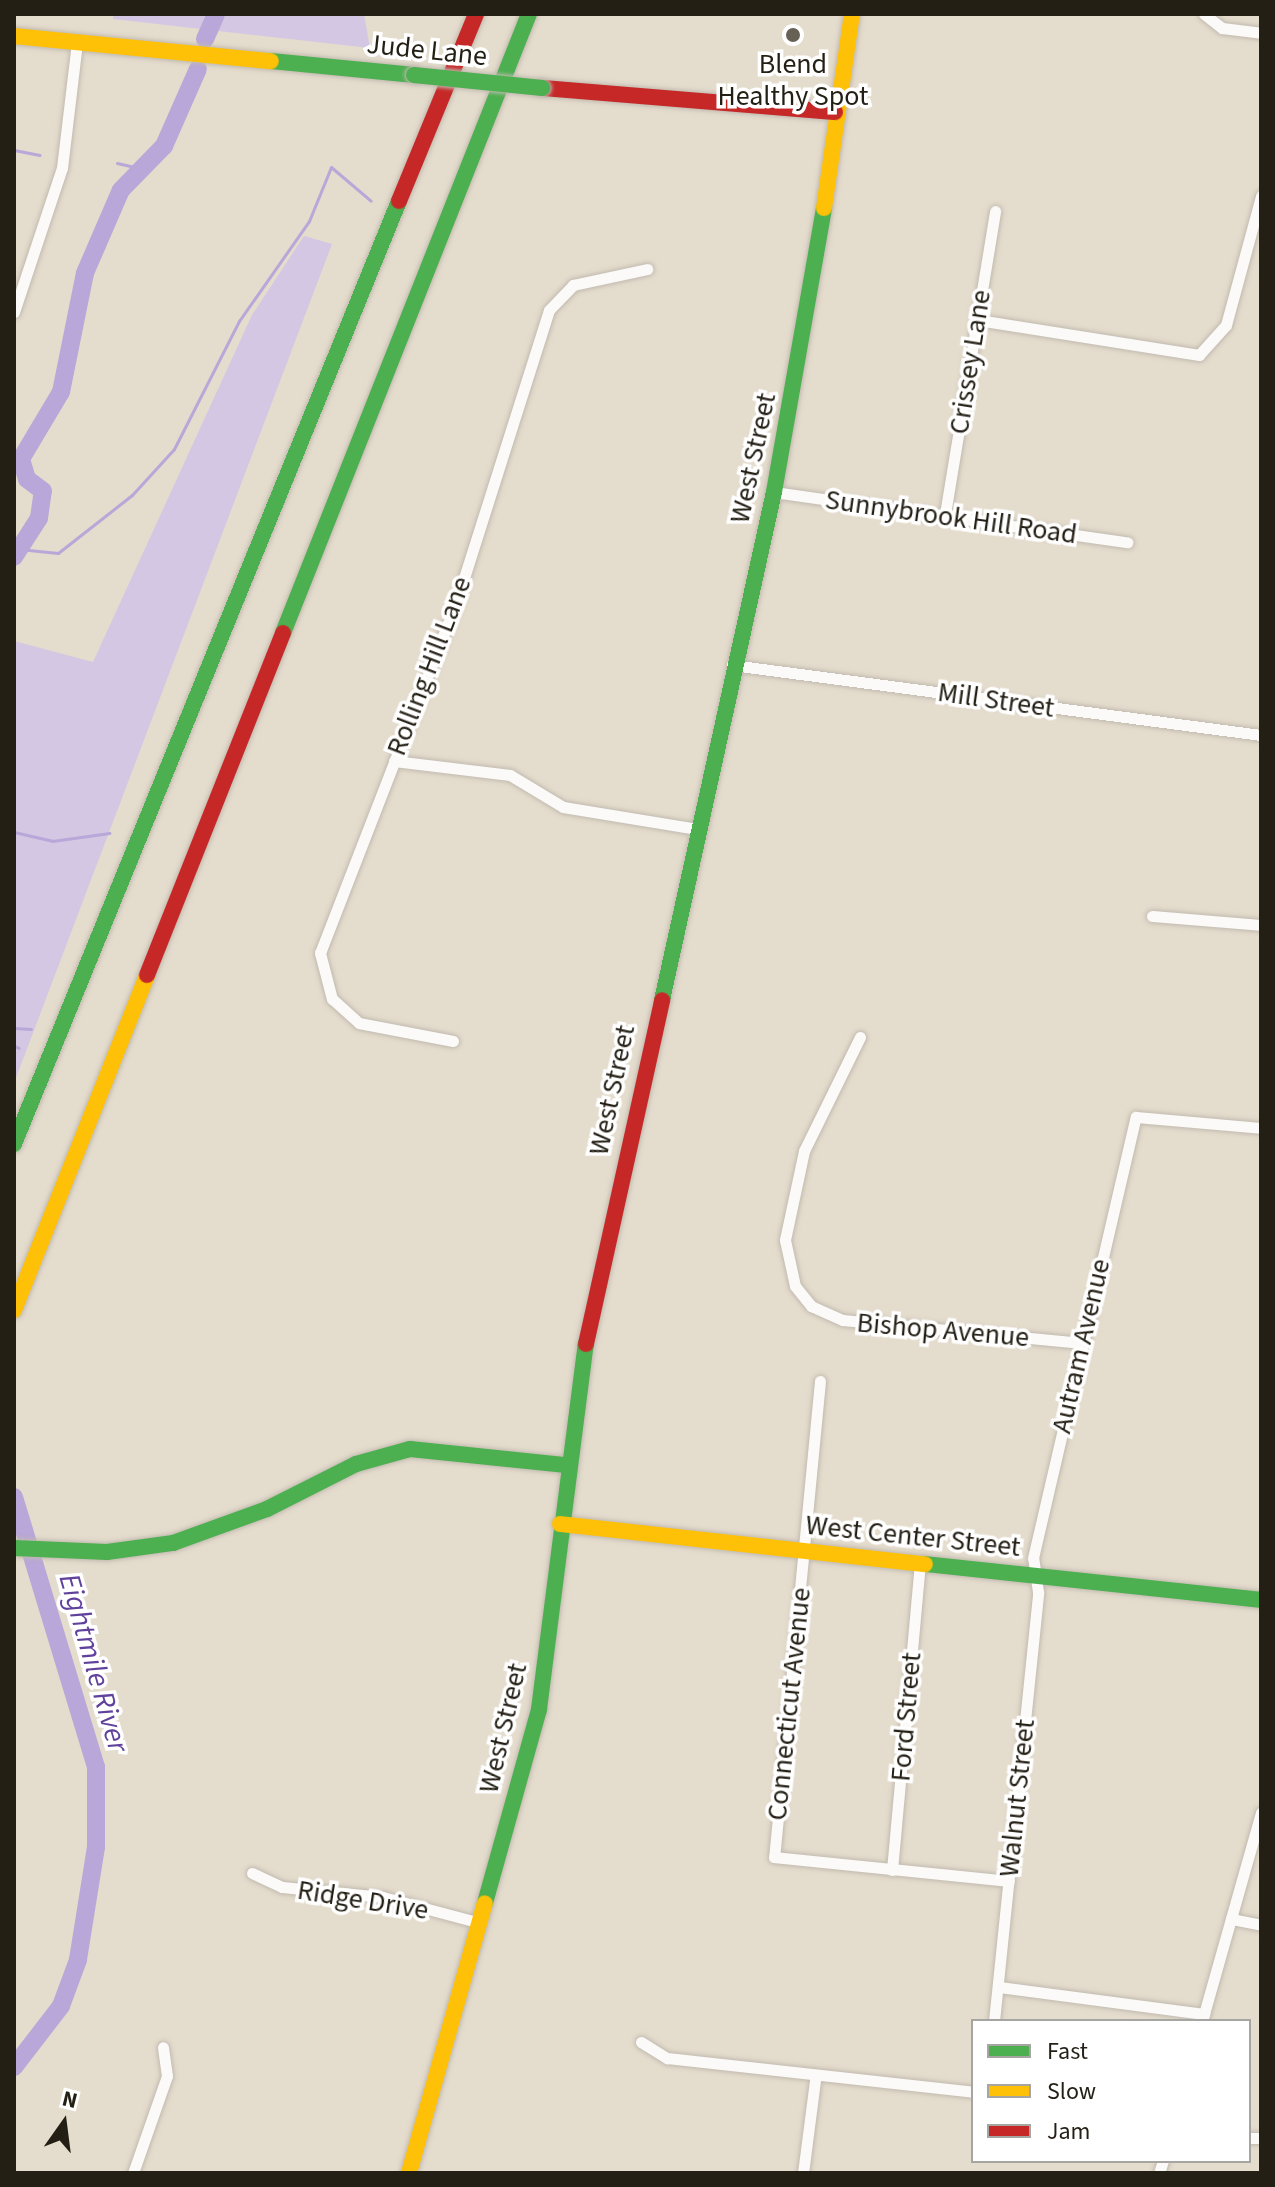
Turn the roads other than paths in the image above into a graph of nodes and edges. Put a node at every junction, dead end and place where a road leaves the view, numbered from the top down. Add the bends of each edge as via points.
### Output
1 (476, 14) edge
2 (529, 14) edge
3 (852, 14) edge
4 (1204, 14) edge
5 (1261, 33) edge
6 (14, 36) edge
7 (77, 42) junction
8 (835, 112) junction
9 (1261, 196) edge
10 (995, 211) dead end
11 (647, 269) dead end
12 (14, 312) edge
13 (978, 320) junction
14 (774, 492) junction
15 (945, 514) junction
16 (1127, 542) dead end
17 (732, 665) junction
18 (1261, 735) edge
19 (394, 761) junction
20 (697, 829) junction
21 (1152, 916) dead end
22 (1261, 925) edge
23 (860, 1037) dead end
24 (453, 1041) dead end
25 (1261, 1128) edge
26 (14, 1144) edge
27 (14, 1310) edge
28 (1082, 1343) junction
29 (820, 1381) dead end
30 (566, 1465) junction
31 (560, 1524) junction
32 (16, 1548) edge
33 (804, 1552) junction
34 (920, 1564) junction
35 (1037, 1575) junction
36 (1261, 1600) edge
37 (1261, 1812) edge
38 (892, 1870) junction
39 (252, 1873) dead end
40 (1009, 1881) junction
41 (1231, 1919) junction
42 (477, 1922) junction
43 (1261, 1925) edge
44 (999, 1987) junction
45 (1203, 2017) edge
46 (994, 2019) edge
47 (641, 2042) dead end
48 (163, 2047) dead end
49 (815, 2080) junction
50 (971, 2092) edge
51 (133, 2173) edge
52 (409, 2173) edge
53 (803, 2173) edge

1 - 26 main road
2 - 27 main road
3 - 8 main road, West Street
4 - 5 street via 1222,28
6 - 7 main road, Jude Lane
7 - 8 main road, Jude Lane, bridge
7 - 12 street via 62,168
8 - 14 main road, West Street via 811,303
9 - 13 street via 1226,325 1199,355
10 - 13 street, Crissey Lane
11 - 19 street, Rolling Hill Lane via 581,282 549,310 457,600
13 - 15 street, Crissey Lane
14 - 15 street, Sunnybrook Hill Road
14 - 17 main road, West Street
15 - 16 street, Sunnybrook Hill Road
17 - 18 street, Mill Street
17 - 20 main road, West Street
19 - 20 street via 510,775 563,807
19 - 24 street, Rolling Hill Lane via 324,937 320,969 332,999 359,1023
20 - 30 main road, West Street
21 - 22 street
23 - 28 street, Bishop Avenue via 804,1151 785,1240 795,1286 811,1306 843,1320
25 - 28 street, Autram Avenue via 1136,1117
28 - 35 street, Autram Avenue via 1033,1558
29 - 33 street, Connecticut Avenue
30 - 31 main road, West Street
30 - 32 main road via 410,1449 356,1464 194,1538 107,1552
31 - 33 main road, West Center Street
31 - 42 main road, West Street via 539,1709
33 - 34 main road, West Center Street
33 - 38 street, Connecticut Avenue via 774,1857
34 - 35 main road, West Center Street
34 - 38 street, Ford Street
35 - 36 main road, West Center Street
35 - 40 street, Walnut Street
37 - 41 street
38 - 40 street
39 - 42 street, Ridge Drive via 282,1887 383,1897
40 - 44 street, Walnut Street
41 - 43 street
41 - 45 street
42 - 52 main road, West Street
44 - 45 street
44 - 46 street, Walnut Street
47 - 49 street via 667,2058
48 - 51 street via 167,2076
49 - 50 street
49 - 53 street

